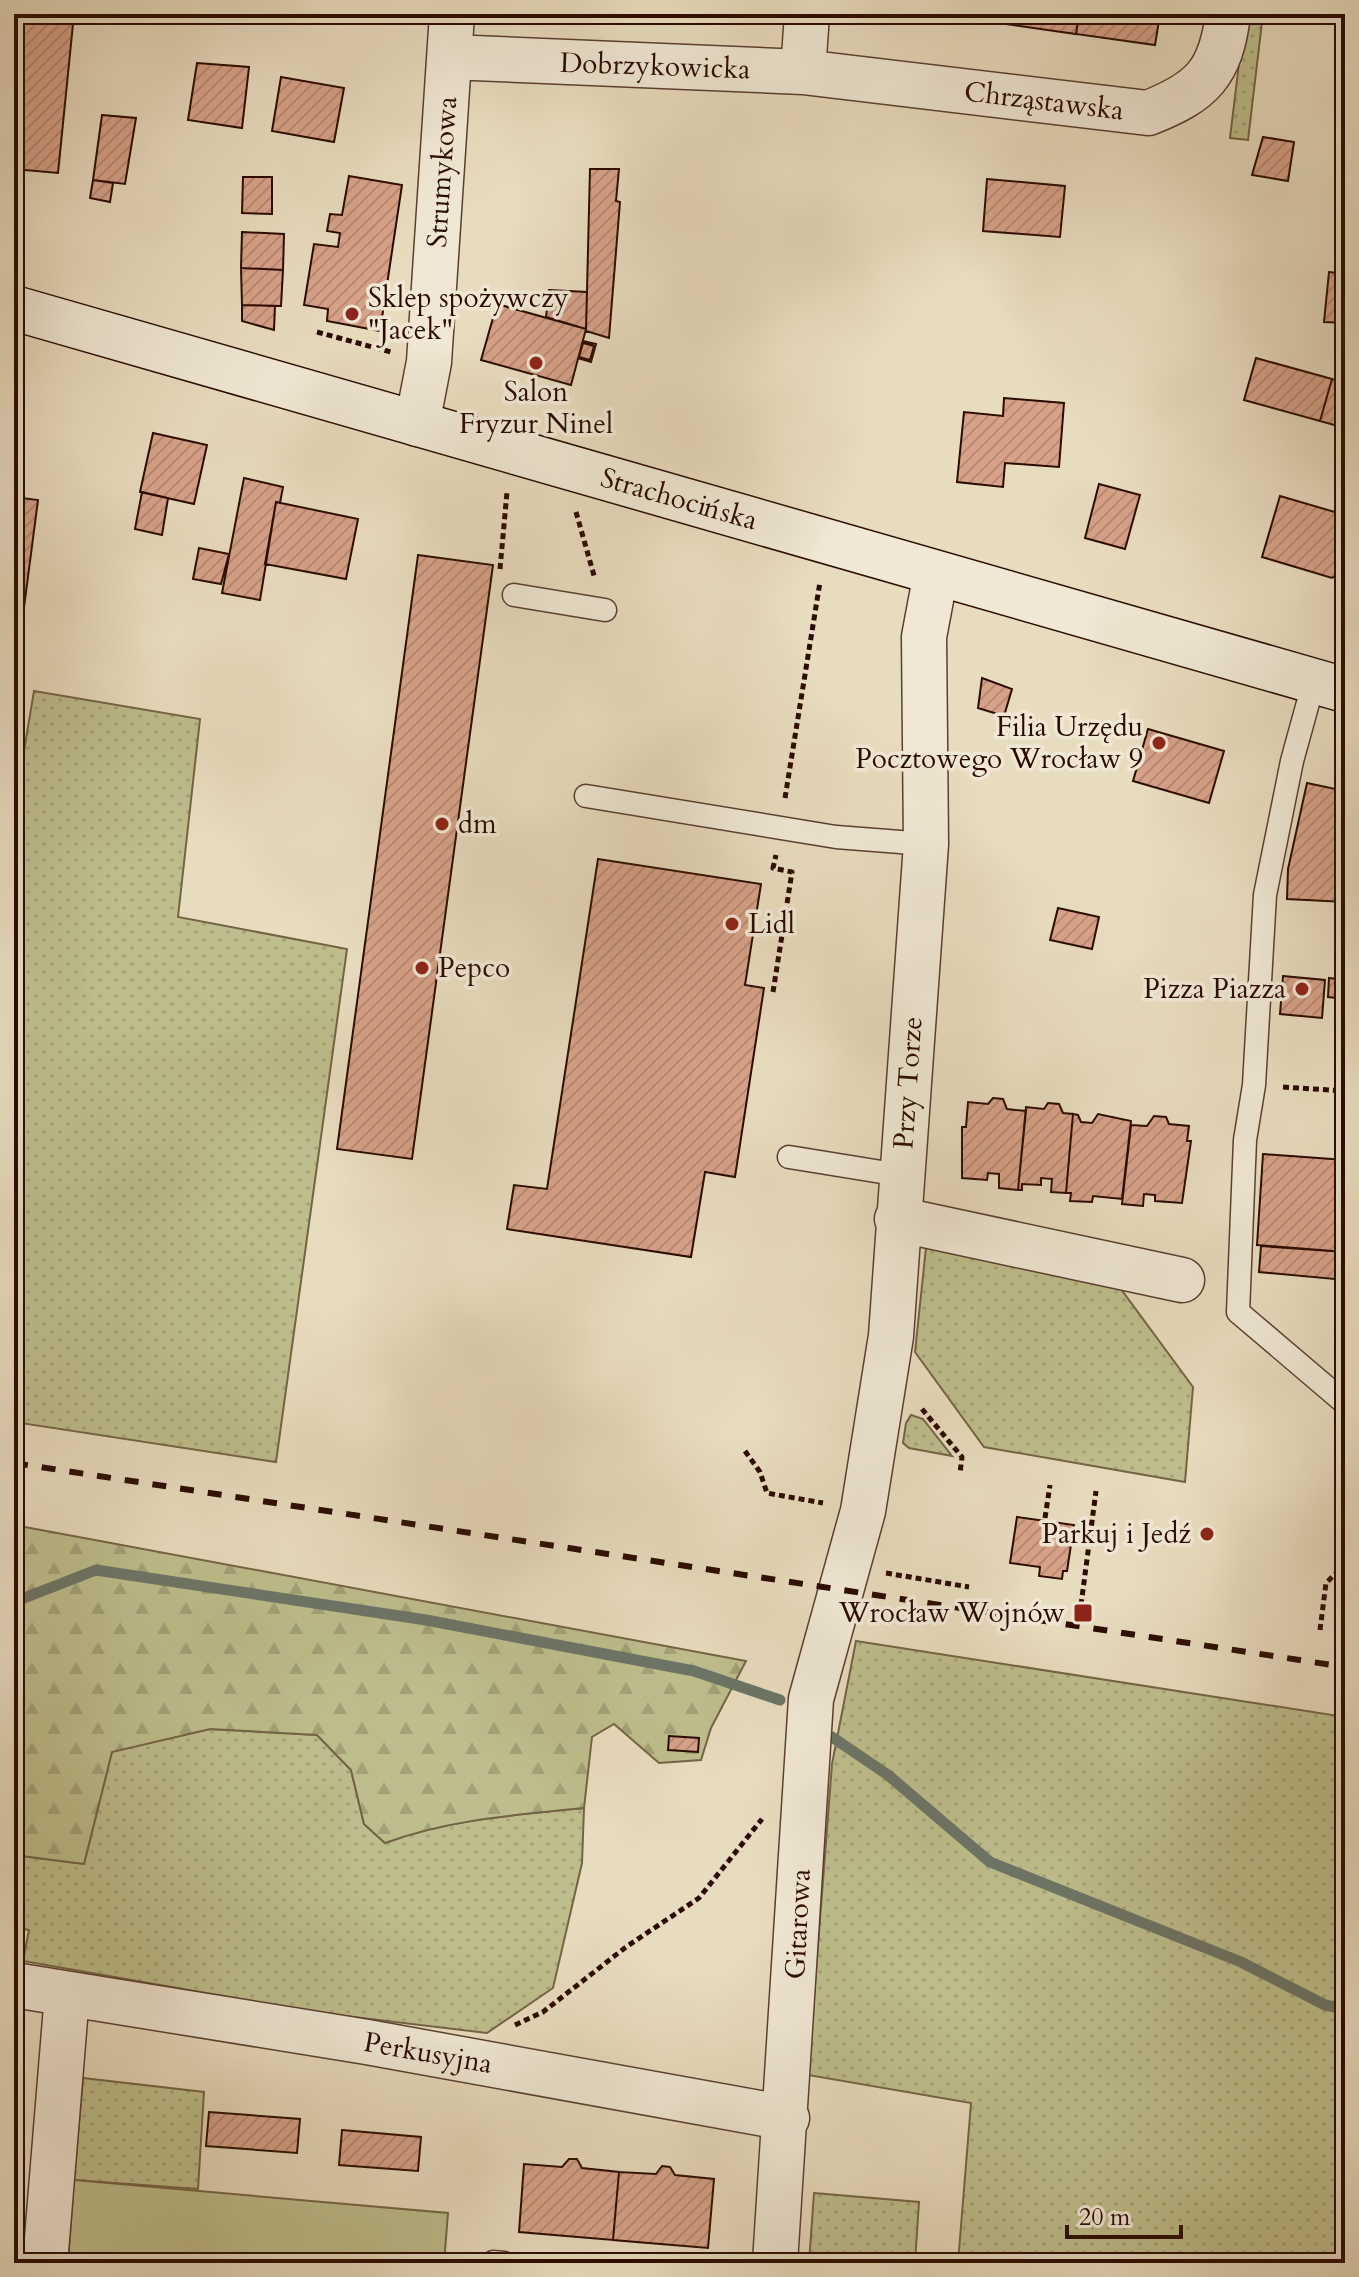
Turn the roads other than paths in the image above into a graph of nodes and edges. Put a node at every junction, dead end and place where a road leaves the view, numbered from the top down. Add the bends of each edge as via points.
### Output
1 (452, 14) edge
2 (807, 14) edge
3 (1228, 14) edge
4 (450, 57) junction
5 (803, 72) junction
6 (14, 308) edge
7 (417, 424) junction
8 (936, 573) junction
9 (514, 595) road end
10 (605, 610) road end
11 (1329, 685) edge
12 (586, 796) dead end
13 (926, 844) junction
14 (789, 1157) dead end
15 (900, 1175) junction
16 (897, 1219) junction
17 (1182, 1280) dead end
18 (1345, 1403) edge
19 (842, 1578) joint
20 (14, 1985) edge
21 (67, 1995) junction
22 (787, 2118) junction
23 (493, 2262) edge
24 (45, 2263) edge
25 (504, 2263) edge
26 (775, 2263) edge

1 - 4 street, Strumykowa
2 - 5 street
3 - 5 street, Chrząstawska via 1214,70 1186,98 1148,113
4 - 5 street, Dobrzykowicka
4 - 7 street, Strumykowa via 429,362
6 - 7 street, Strachocińska
7 - 8 street, Strachocińska
8 - 11 street, Strachocińska
8 - 13 street, Przy Torze via 924,637
9 - 10 lane
11 - 18 lane via 1292,761 1265,895 1254,1085 1245,1140 1238,1312
12 - 13 lane via 836,837
13 - 15 street, Przy Torze
14 - 15 lane
15 - 16 street, Przy Torze
16 - 17 street
16 - 19 street, Przy Torze via 884,1384 863,1511
19 - 22 street, Gitarowa via 811,1699
20 - 21 street, Perkusyjna
21 - 22 street, Perkusyjna
21 - 24 street
22 - 26 street, Gitarowa
23 - 25 lane

